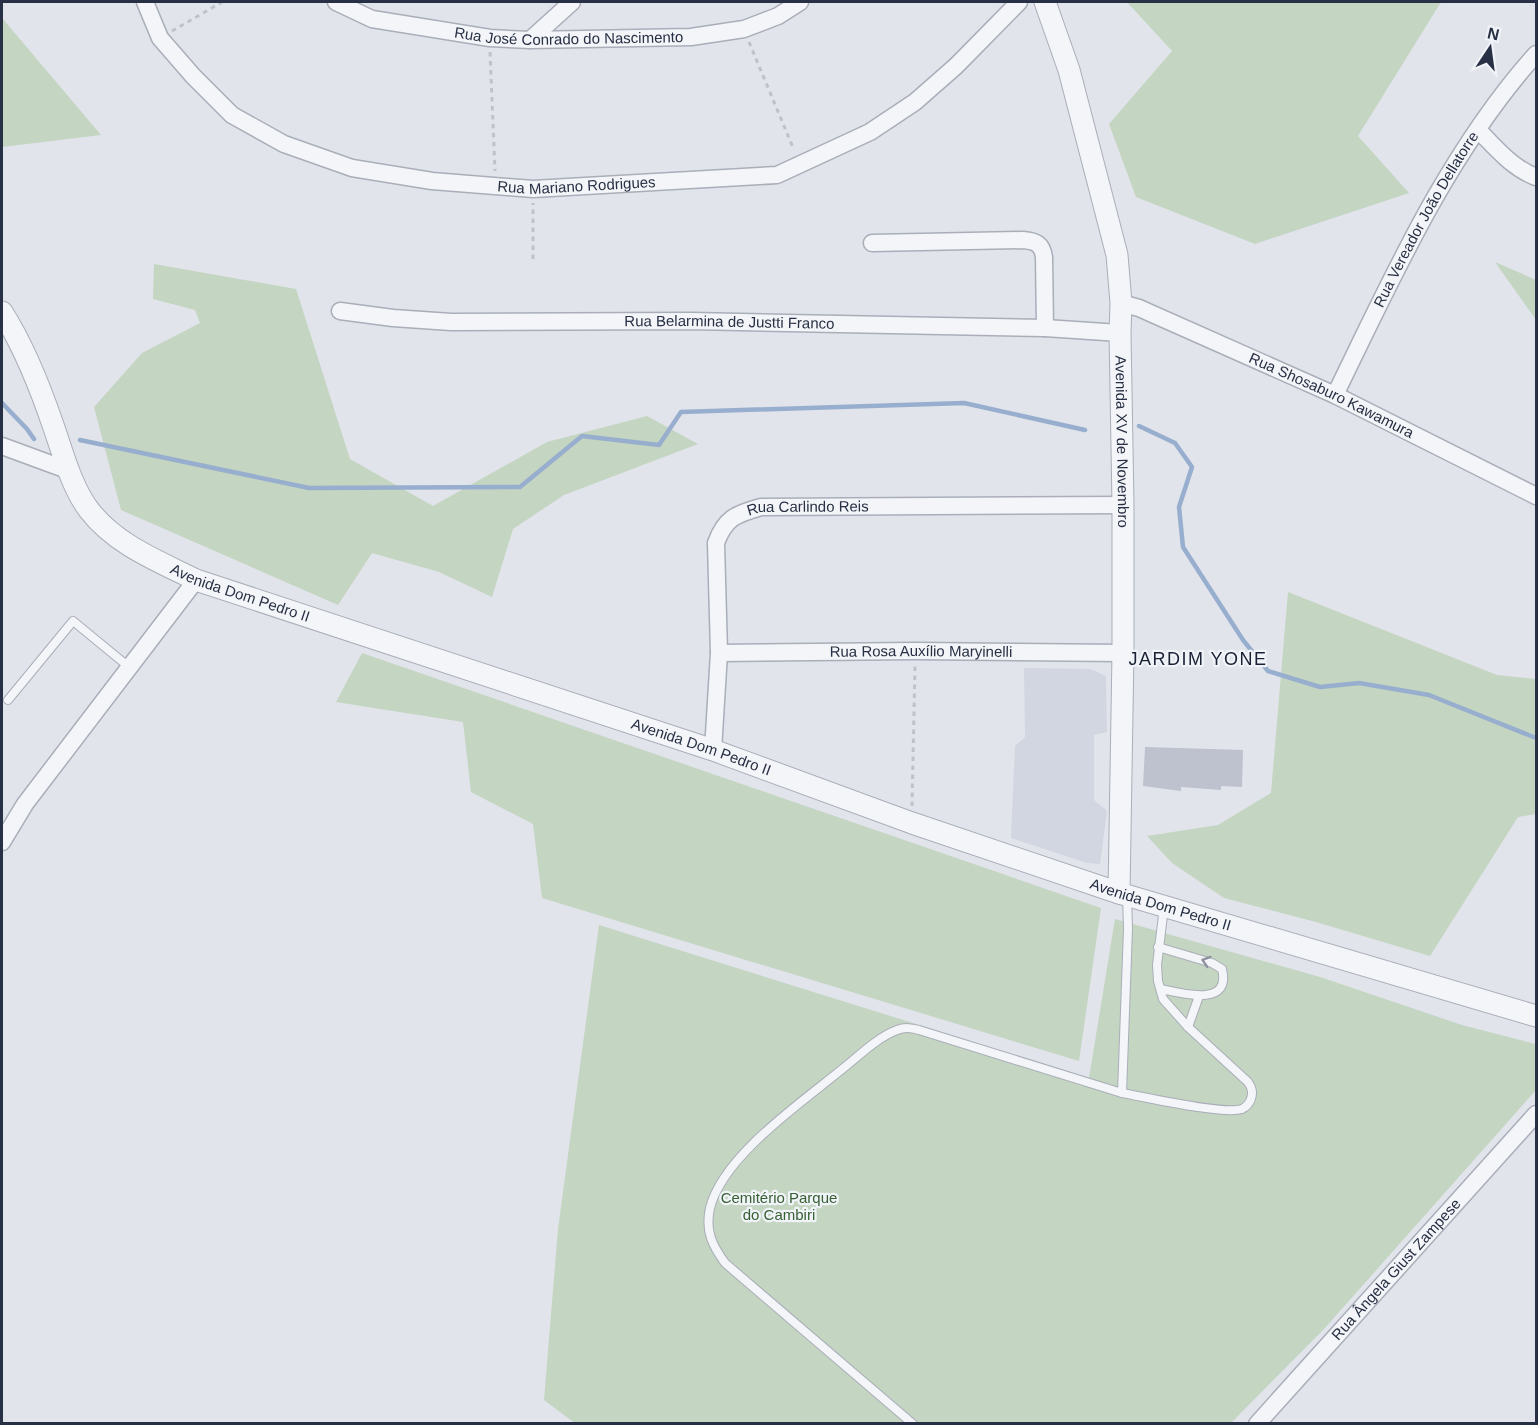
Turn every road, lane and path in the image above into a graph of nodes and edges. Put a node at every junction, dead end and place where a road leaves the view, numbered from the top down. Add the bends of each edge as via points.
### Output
1 (145, 2) edge
2 (222, 2) edge
3 (336, 2) edge
4 (572, 2) edge
5 (800, 2) edge
6 (1019, 2) edge
7 (1044, 2) edge
8 (744, 29) junction
9 (160, 38) junction
10 (490, 38) junction
11 (530, 40) junction
12 (1536, 54) edge
13 (1479, 130) junction
14 (800, 165) junction
15 (1536, 177) edge
16 (496, 186) junction
17 (533, 189) junction
18 (872, 243) dead end
19 (533, 259) dead end
20 (1121, 303) junction
21 (340, 311) dead end
22 (2, 312) edge
23 (1045, 328) junction
24 (1119, 333) junction
25 (1335, 395) junction
26 (2, 446) edge
27 (70, 471) junction
28 (1536, 496) edge
29 (1123, 505) junction
30 (196, 580) junction
31 (915, 651) junction
32 (719, 653) junction
33 (1123, 653) junction
34 (129, 668) junction
35 (8, 700) dead end
36 (713, 750) junction
37 (912, 823) junction
38 (2, 843) edge
39 (1120, 865) junction
40 (1095, 885) junction
41 (1123, 894) junction
42 (1164, 906) junction
43 (1158, 947) junction
44 (1161, 989) junction
45 (1199, 996) junction
46 (1536, 1016) edge
47 (1188, 1027) junction
48 (1122, 1093) junction
49 (1536, 1114) edge
50 (913, 1424) edge
51 (1257, 1424) edge

1 - 9 street, Rua Mariano Rodrigues
2 - 9 path
3 - 10 street, Rua José Conrado do Nascimento via 372,19
4 - 11 street
5 - 8 street, Rua José Conrado do Nascimento via 778,16
6 - 14 street, Rua Mariano Rodrigues via 915,102 870,132
7 - 20 street, Avenida XV de Novembro via 1069,70 1117,255
8 - 11 street, Rua José Conrado do Nascimento via 691,37
8 - 14 path
9 - 16 street, Rua Mariano Rodrigues via 232,115 284,144 352,168
10 - 11 street, Rua José Conrado do Nascimento
10 - 16 path
12 - 13 street, Rua Vereador João Dellatorre
13 - 15 street via 1506,159
13 - 25 street, Rua Vereador João Dellatorre via 1428,211
14 - 17 street, Rua Mariano Rodrigues via 777,175 751,178
16 - 17 street, Rua Mariano Rodrigues
17 - 19 path
18 - 23 street via 1037,243 1044,258
20 - 24 street, Avenida XV de Novembro
20 - 25 street, Rua Shosaburo Kawamura
21 - 23 street, Rua Belarmina de Justti Franco via 451,322 691,321
22 - 27 street, Avenida Dom Pedro II via 44,398
23 - 24 street, Rua Belarmina de Justti Franco
24 - 29 street, Avenida XV de Novembro
25 - 28 street, Rua Shosaburo Kawamura
26 - 27 street
27 - 30 street, Avenida Dom Pedro II via 77,491 110,531 134,550
29 - 32 street, Rua Carlindo Reis via 761,507 740,513 721,527 716,543
29 - 33 street, Avenida XV de Novembro
30 - 34 street
30 - 36 street, Avenida Dom Pedro II
31 - 32 street, Rua Rosa Auxílio Maryinelli
31 - 33 street, Rua Rosa Auxílio Maryinelli
31 - 37 path
32 - 36 street, Rua Carlindo Reis
33 - 39 street, Avenida XV de Novembro
34 - 35 lane via 73,621
34 - 38 street via 25,804
36 - 37 street, Avenida Dom Pedro II
37 - 40 street, Avenida Dom Pedro II
39 - 40 street
39 - 41 street, Avenida XV de Novembro
40 - 41 street, Avenida Dom Pedro II
41 - 42 street, Avenida Dom Pedro II
41 - 48 lane via 1128,929
42 - 43 lane
42 - 46 street, Avenida Dom Pedro II
43 - 44 lane
45 -> 43 lane via 1216,993 1223,980 1222,969
44 - 45 lane
44 - 47 lane via 1163,999
45 - 47 lane
47 - 48 lane via 1251,1087 1249,1104 1243,1108 1217,1109
48 - 50 lane via 904,1028 877,1042 786,1114 723,1179 711,1208 709,1230 712,1245 725,1263
49 - 51 street, Rua Ângela Giust Zampese

